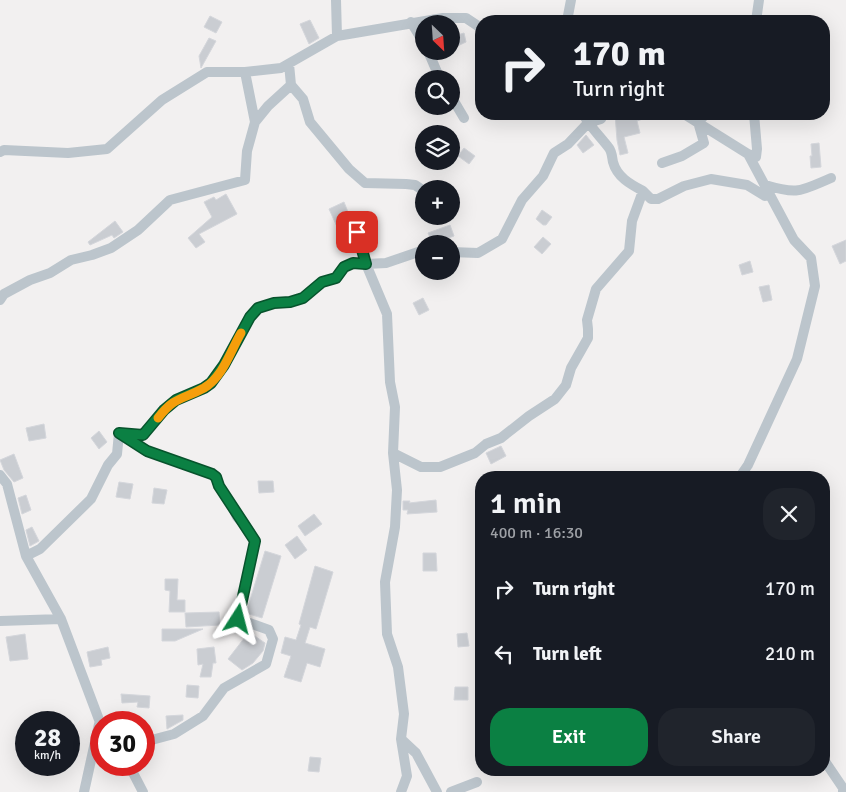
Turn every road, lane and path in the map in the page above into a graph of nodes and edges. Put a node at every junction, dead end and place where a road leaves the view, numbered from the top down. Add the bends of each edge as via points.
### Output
1 (336, 0) edge
2 (571, 0) edge
3 (759, 0) edge
4 (568, 15) edge
5 (757, 15) edge
6 (411, 22) junction
7 (475, 24) edge
8 (415, 28) edge
9 (337, 36) junction
10 (289, 64) junction
11 (245, 72) junction
12 (290, 85) junction
13 (460, 111) edge
14 (464, 118) dead end
15 (586, 120) edge
16 (598, 120) edge
17 (694, 120) edge
18 (755, 120) edge
19 (255, 122) junction
20 (698, 122) junction
21 (588, 124) junction
22 (0, 152) edge
23 (748, 154) junction
24 (662, 163) dead end
25 (831, 178) dead end
26 (415, 185) edge
27 (764, 185) junction
28 (643, 191) junction
29 (357, 232) dead end
30 (415, 253) edge
31 (460, 253) edge
32 (366, 264) junction
33 (0, 300) edge
34 (119, 433) junction
35 (393, 453) junction
36 (744, 471) edge
37 (0, 475) edge
38 (26, 556) junction
39 (60, 619) junction
40 (0, 621) edge
41 (95, 711) edge
42 (155, 739) edge
43 (401, 739) junction
44 (90, 766) edge
45 (830, 769) edge
46 (135, 776) edge
47 (477, 782) dead end
48 (84, 792) edge
49 (143, 792) edge
50 (401, 792) edge
51 (437, 792) edge
52 (451, 792) edge
53 (843, 792) edge

1 - 9 street
2 - 4 street
3 - 5 street
6 - 7 street via 466,18
6 - 8 street
6 - 9 street
9 - 10 street
10 - 11 street via 281,68
10 - 12 street
11 - 19 street
11 - 22 street via 207,72 162,100 107,149 68,153
12 - 19 street
12 - 26 street via 304,100 310,122 349,169 365,183
13 - 14 street
15 - 21 street
16 - 21 street
17 - 20 street
18 - 23 street via 756,157
19 - 33 street via 247,151 245,180 170,200 138,230 111,248 71,260 4,294
20 - 23 street
20 - 24 street via 704,143
21 - 28 street via 611,150 618,173
21 - 31 street via 554,153 543,176 522,200 502,239 478,254
23 - 27 street
25 - 27 street via 803,190 787,191
27 - 28 street via 765,196 747,185 711,179 684,186 658,199 651,199
27 - 36 street via 794,240 811,258 815,286 797,359
28 - 35 street via 632,221 629,251 596,289 587,320 588,338 571,368 566,385 555,399 475,453 440,466 421,467
29 - 32 street
30 - 32 street
32 - 34 street via 353,263 344,267 336,278 322,282 303,298 258,308 211,383 176,400 143,435
32 - 35 street via 387,314 390,382 395,408
34 - 38 street via 117,454 90,499 40,549
34 - 42 street via 147,451 216,477 255,541 238,619 269,630 273,639 266,664 224,688 203,716 174,734
35 - 43 street via 397,490 395,527 385,582 387,634 398,667 404,714
37 - 38 street via 7,484
38 - 39 street
39 - 40 street
39 - 41 street
43 - 50 street via 406,776
43 - 51 street via 416,753
44 - 48 street
45 - 53 street
46 - 49 street
47 - 52 street

